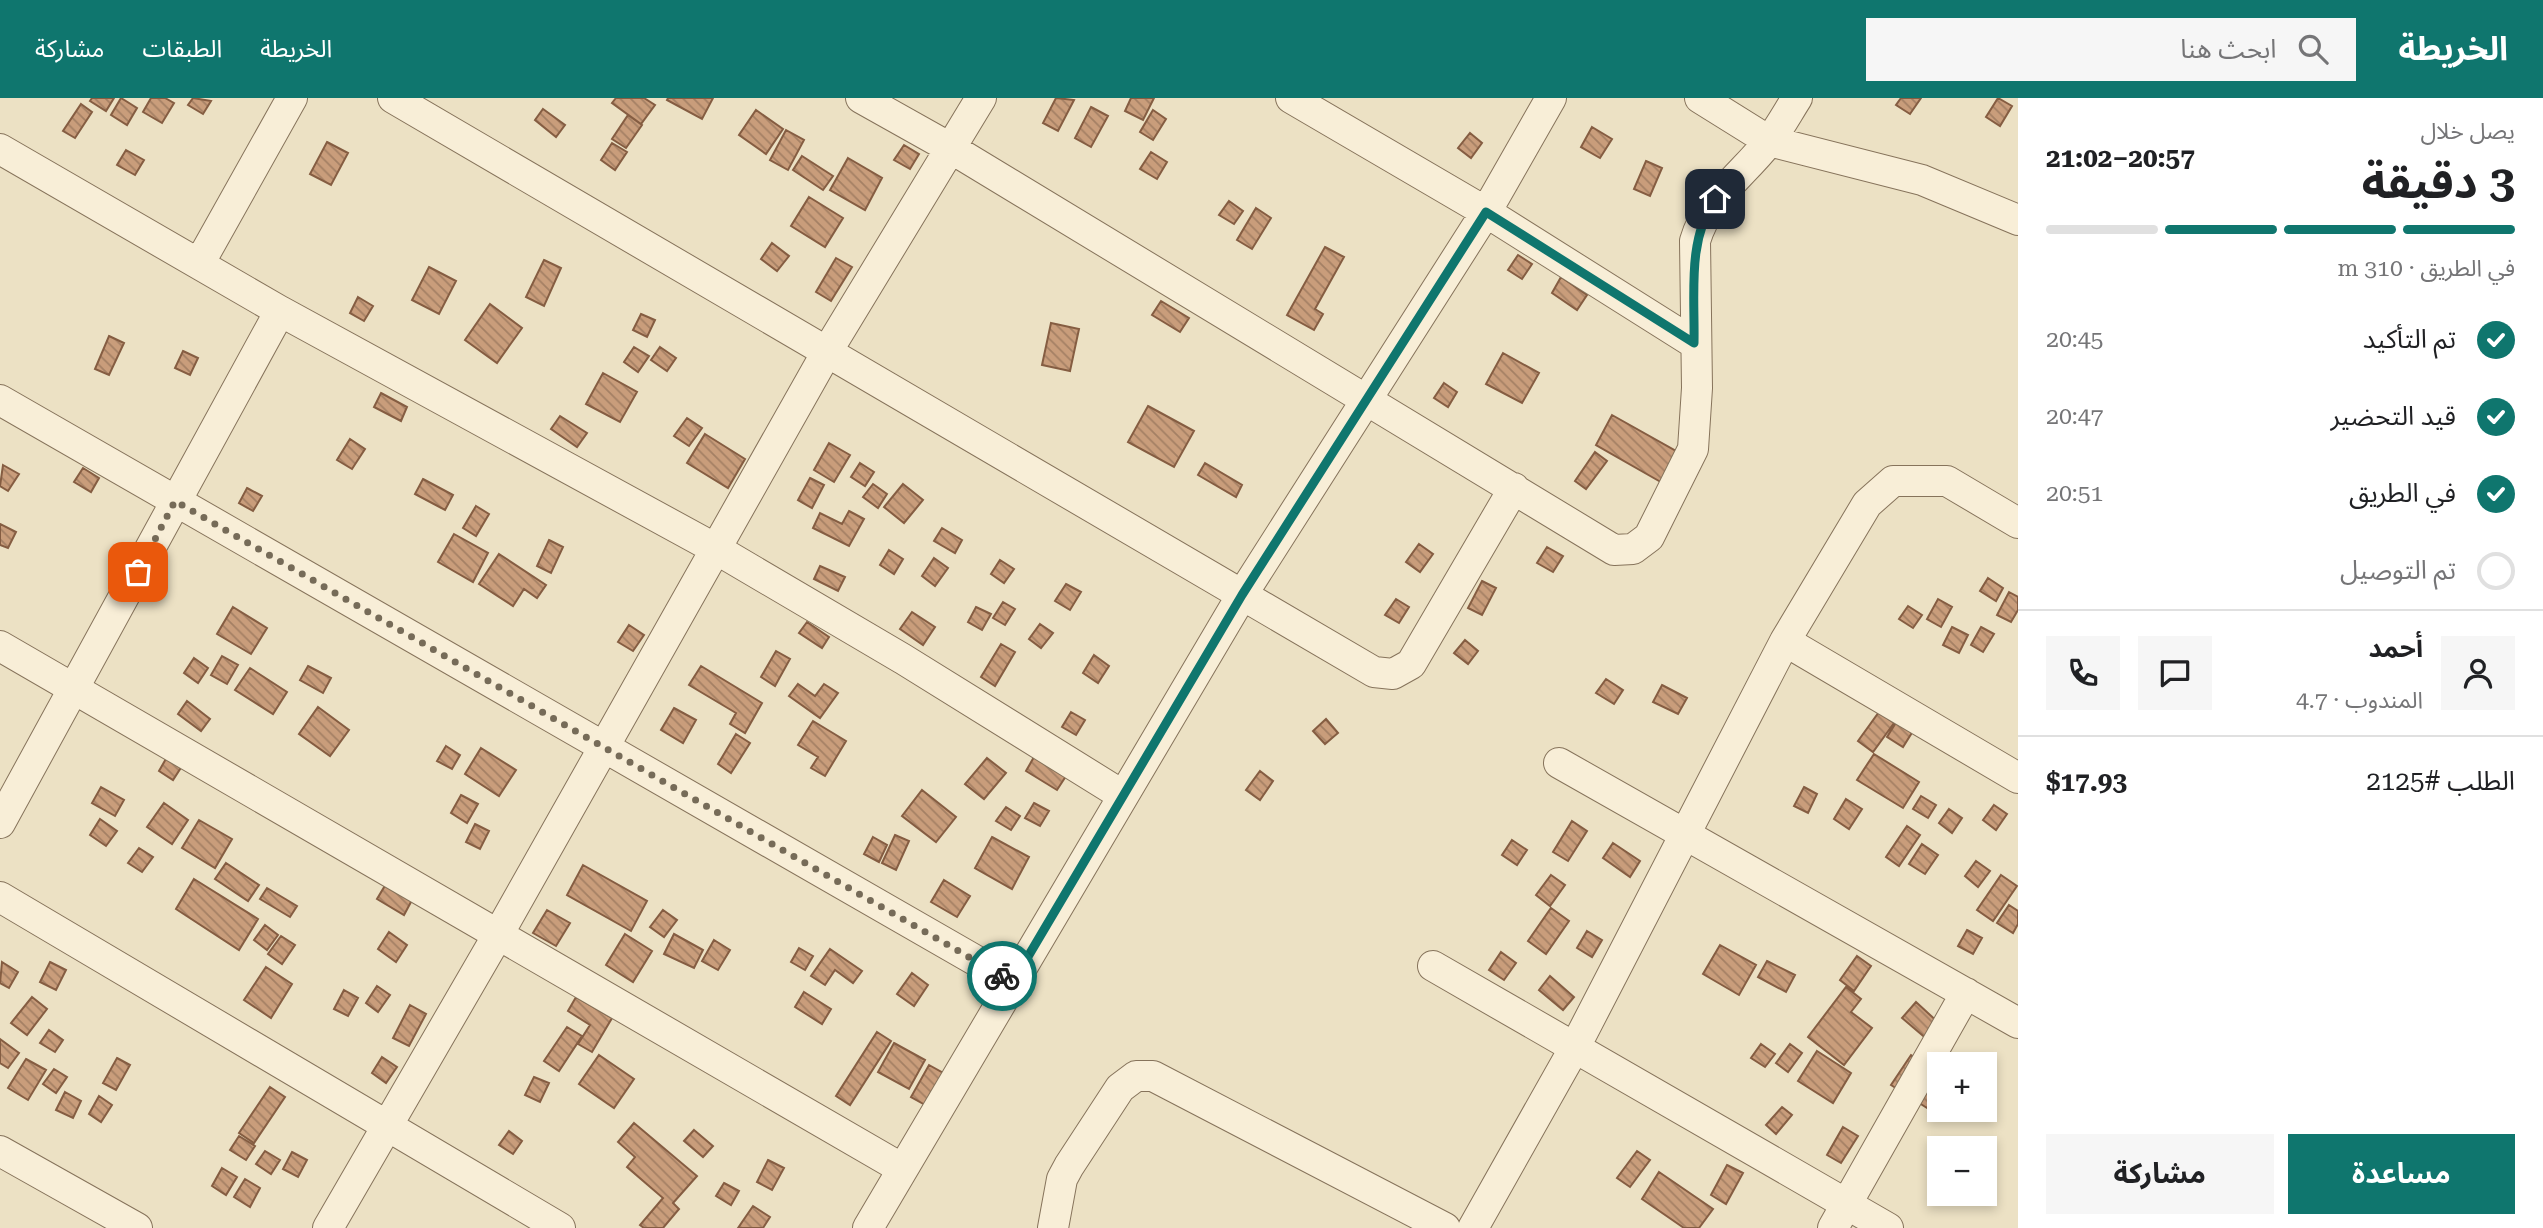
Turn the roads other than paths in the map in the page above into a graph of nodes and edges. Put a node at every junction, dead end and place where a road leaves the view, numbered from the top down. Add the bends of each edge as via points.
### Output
1 (292, 98) edge
2 (861, 98) edge
3 (981, 98) edge
4 (1291, 98) edge
5 (1551, 98) edge
6 (1700, 98) edge
7 (1797, 98) edge
8 (400, 100) edge
9 (1769, 141) junction
10 (0, 149) edge
11 (951, 149) junction
12 (1486, 212) junction
13 (2018, 219) edge
14 (199, 264) junction
15 (280, 311) junction
16 (1694, 343) junction
17 (828, 350) junction
18 (1365, 398) junction
19 (0, 400) edge
20 (1514, 488) junction
21 (175, 501) junction
22 (2018, 523) edge
23 (716, 549) junction
24 (1242, 595) junction
25 (1784, 641) junction
26 (0, 646) edge
27 (76, 689) junction
28 (604, 747) junction
29 (1559, 763) dead end
30 (2018, 778) edge
31 (1122, 795) junction
32 (0, 823) edge
33 (1686, 834) junction
34 (0, 897) edge
35 (499, 933) junction
36 (1433, 966) dead end
37 (1013, 982) junction
38 (1966, 993) junction
39 (2018, 1023) edge
40 (1575, 1047) junction
41 (389, 1126) junction
42 (0, 1151) edge
43 (901, 1168) junction
44 (1840, 1216) edge
45 (137, 1228) edge
46 (328, 1228) edge
47 (560, 1228) edge
48 (868, 1228) edge
49 (1053, 1228) edge
50 (1445, 1228) edge
51 (1473, 1228) edge
52 (1888, 1228) edge

1 - 14 street
2 - 11 street
3 - 11 street
4 - 12 street
5 - 12 street
6 - 9 street
7 - 9 street
8 - 17 street
9 - 13 street via 1922,180
9 - 16 street via 1701,219 1695,241
10 - 14 street
11 - 17 street
11 - 18 street
12 - 16 street
12 - 18 street
14 - 15 street
15 - 21 street
15 - 23 street
16 - 20 street via 1693,449 1649,537 1633,549 1614,550
17 - 23 street
17 - 24 street
18 - 20 street
18 - 24 street
19 - 21 street
20 - 24 street via 1411,664 1393,674 1374,672
21 - 27 street
21 - 28 street
22 - 25 street via 1947,481 1893,481 1867,504
23 - 28 street
23 - 31 street
24 - 31 street
25 - 30 street
25 - 33 street
26 - 27 street
27 - 32 street
27 - 35 street
28 - 35 street
28 - 37 street
29 - 33 street
31 - 37 street
33 - 38 street
33 - 40 street
34 - 41 street
35 - 41 street
35 - 43 street
36 - 40 street
37 - 43 street
38 - 39 street
38 - 44 street
40 - 44 street
40 - 51 street
41 - 46 street
41 - 47 street
42 - 45 street
43 - 48 street
44 - 52 street
49 - 50 street via 1062,1179 1069,1166 1120,1088 1136,1076 1153,1076

